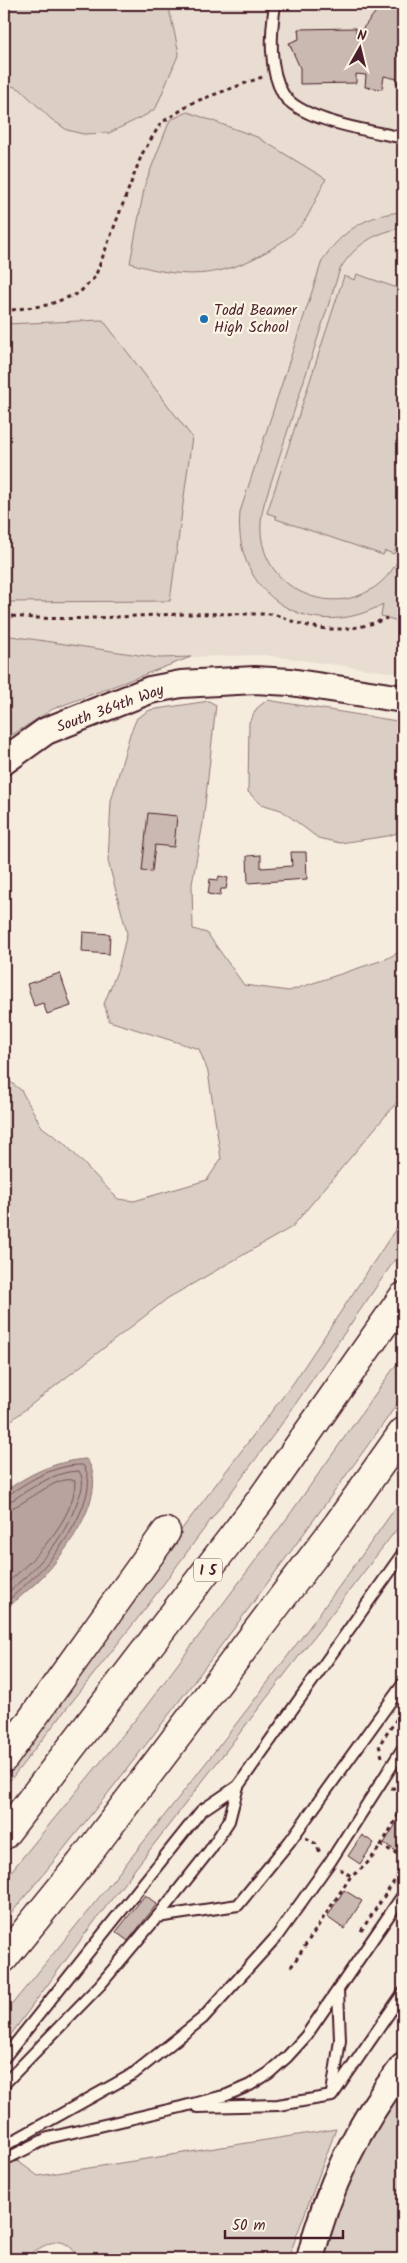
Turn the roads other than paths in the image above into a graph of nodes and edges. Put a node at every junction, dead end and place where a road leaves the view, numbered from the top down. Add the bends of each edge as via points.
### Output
1 (275, 4) edge
2 (403, 138) edge
3 (403, 699) edge
4 (4, 761) edge
5 (403, 1297) edge
6 (403, 1432) edge
7 (166, 1532) dead end
8 (403, 1553) edge
9 (403, 1684) edge
10 (403, 1748) edge
11 (4, 1758) edge
12 (238, 1786) junction
13 (4, 1836) edge
14 (403, 1895) edge
15 (157, 1918) junction
16 (4, 1958) edge
17 (338, 1990) junction
18 (403, 1993) edge
19 (4, 2058) edge
20 (403, 2067) edge
21 (4, 2084) edge
22 (332, 2096) junction
23 (182, 2107) junction
24 (4, 2146) edge
25 (4, 2160) edge
26 (310, 2259) edge

1 - 2 lane via 272,35 275,72 284,95 307,114
3 - 4 street, South 364th Way via 290,682 255,680 181,684 150,690 46,731
5 - 13 highway, I 5 via 260,1501
6 - 16 highway via 338,1524 159,1761
7 - 11 highway
8 - 12 lane
9 - 15 lane via 290,1841 238,1905
10 - 24 lane via 330,1862 277,1936 203,2018 133,2074
12 - 15 lane via 229,1821
12 - 19 lane via 201,1811
14 - 17 lane
15 - 21 lane via 100,1985
17 - 22 lane via 340,2040
17 - 23 lane via 306,2036 269,2073 227,2095
18 - 22 lane
20 - 26 street via 345,2158 325,2207
22 - 23 lane via 278,2105
23 - 25 lane via 48,2138

